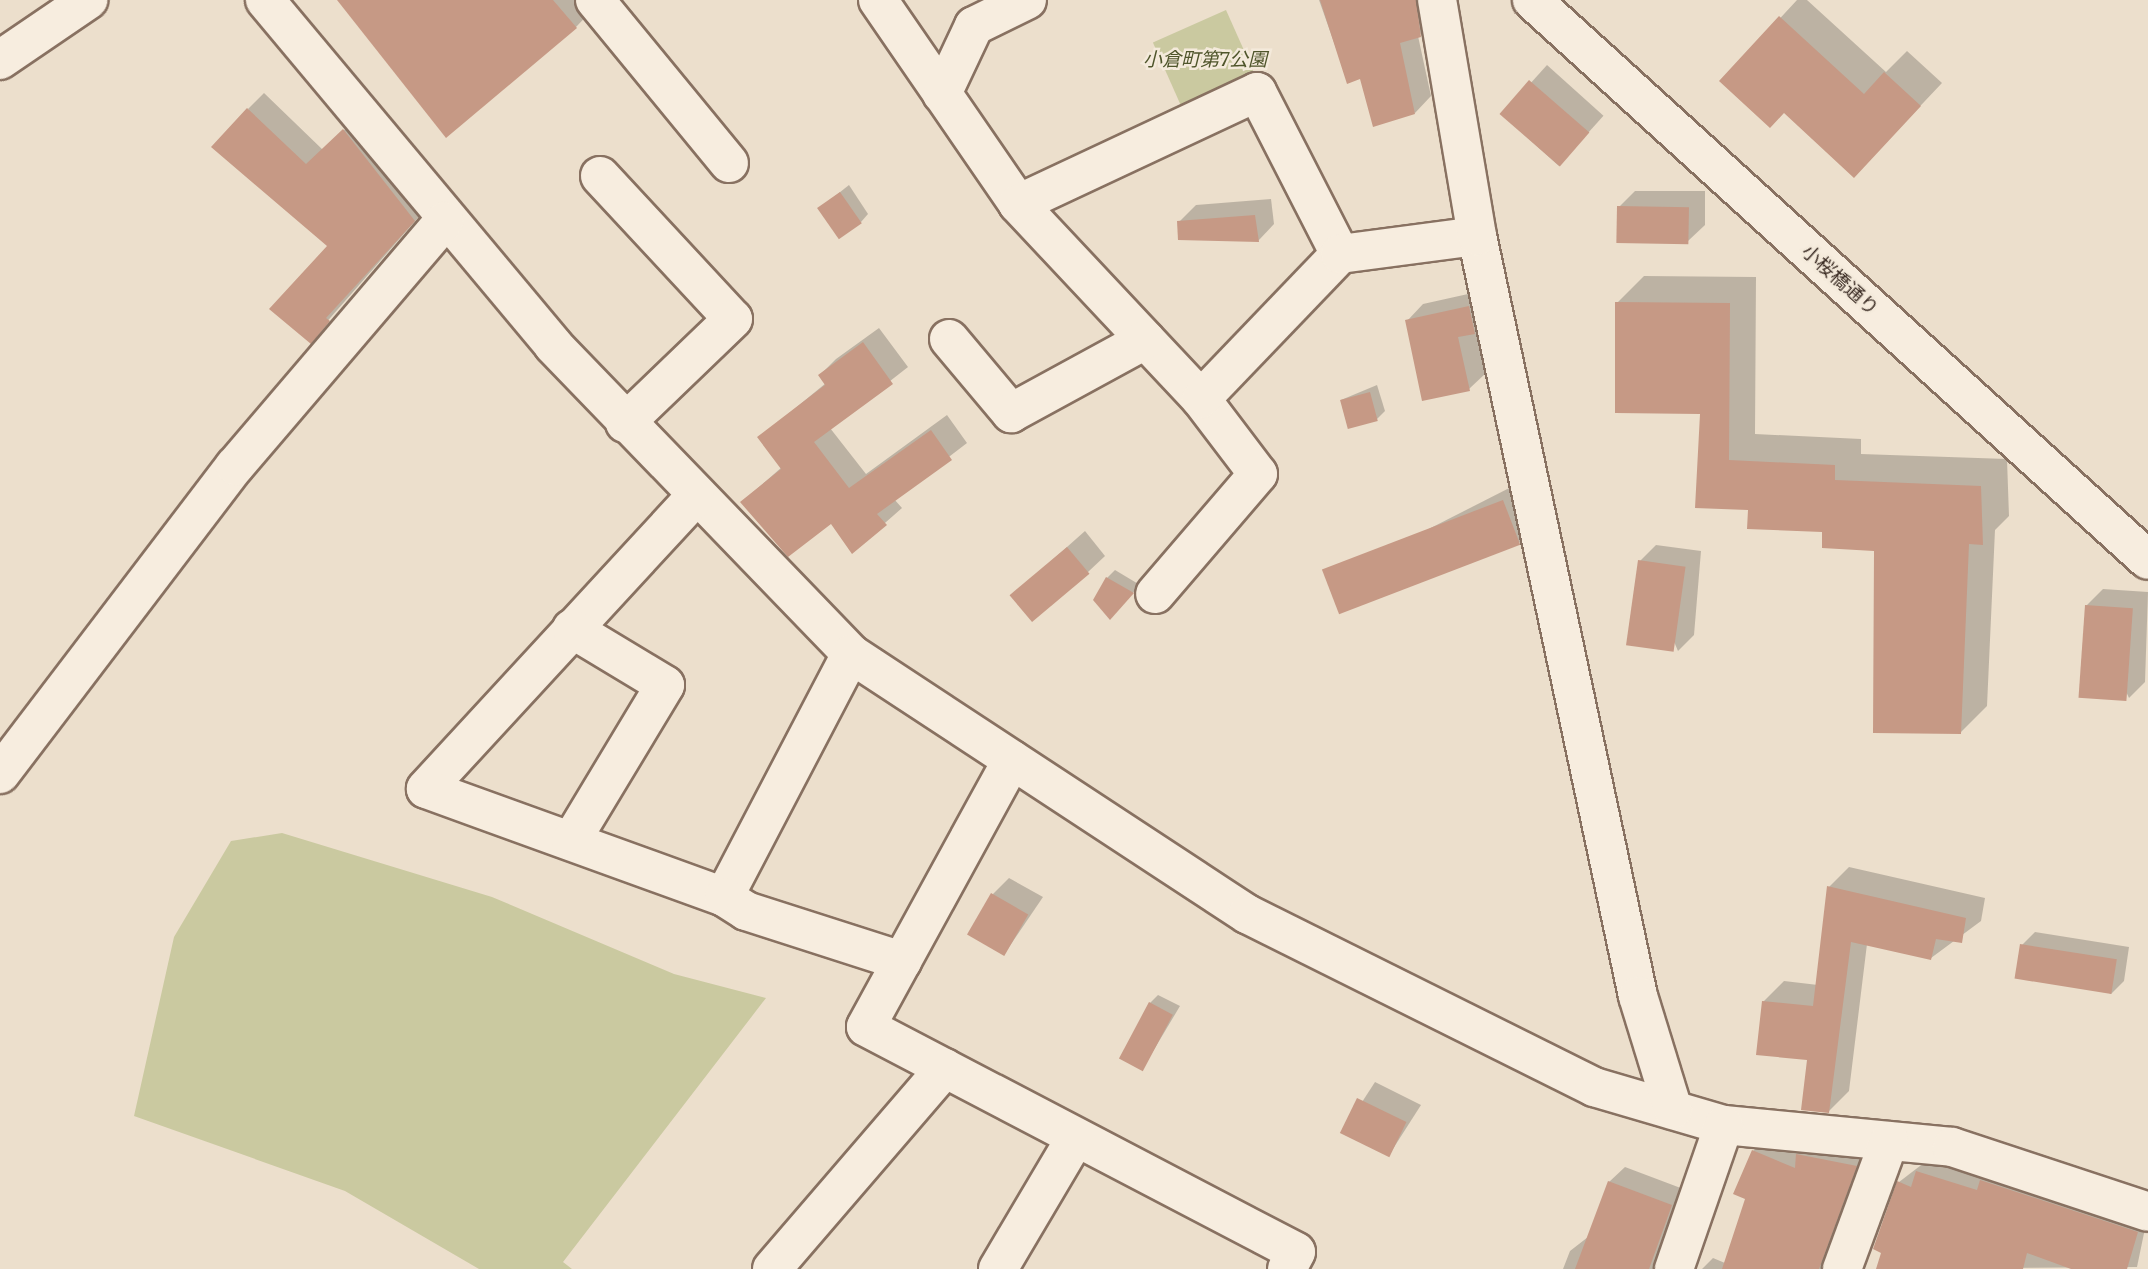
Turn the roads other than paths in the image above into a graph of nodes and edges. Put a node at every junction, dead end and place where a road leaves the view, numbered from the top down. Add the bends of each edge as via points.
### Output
1 (88, 0) edge
2 (265, 0) edge
3 (596, 0) edge
4 (878, 0) edge
5 (1027, 0) edge
6 (1437, 0) edge
7 (1532, 0) edge
8 (0, 60) edge
9 (942, 94) junction
10 (729, 163) dead end
11 (600, 176) dead end
12 (1018, 204) junction
13 (444, 220) junction
14 (1477, 236) junction
15 (1340, 254) junction
16 (949, 340) dead end
17 (1145, 340) junction
18 (1201, 399) junction
19 (625, 423) junction
20 (695, 497) junction
21 (2148, 560) edge
22 (1155, 594) dead end
23 (572, 629) junction
24 (851, 654) junction
25 (1012, 760) junction
26 (0, 775) edge
27 (571, 841) junction
28 (724, 897) junction
29 (902, 961) junction
30 (945, 1068) junction
31 (1673, 1110) junction
32 (1724, 1125) junction
33 (1076, 1137) junction
34 (1889, 1141) junction
35 (2148, 1212) edge
36 (772, 1269) edge
37 (998, 1269) edge
38 (1287, 1269) edge
39 (1674, 1269) edge
40 (1842, 1269) edge

1 - 8 street
2 - 13 street
3 - 10 street
4 - 9 street
5 - 9 street via 974,26
6 - 14 street
7 - 21 street, 小桜橋通り
9 - 12 street
11 - 19 street via 733,319
12 - 15 street via 1257,92
12 - 17 street
13 - 19 street
13 - 26 street via 235,466
14 - 15 street
14 - 31 street via 1639,996
15 - 18 street
16 - 17 street via 1011,413
17 - 18 street
18 - 22 street via 1258,474
19 - 20 street
20 - 23 street
20 - 24 street
23 - 27 street via 665,685
23 - 27 street via 426,789
24 - 25 street
24 - 28 street
25 - 29 street
25 - 31 street via 1247,914 1594,1087
27 - 28 street
28 - 29 street via 746,911
29 - 30 street via 866,1027
30 - 33 street
30 - 36 street
31 - 32 street
32 - 34 street
32 - 39 street
33 - 37 street
33 - 38 street via 1296,1252
34 - 35 street via 1952,1147
34 - 40 street

